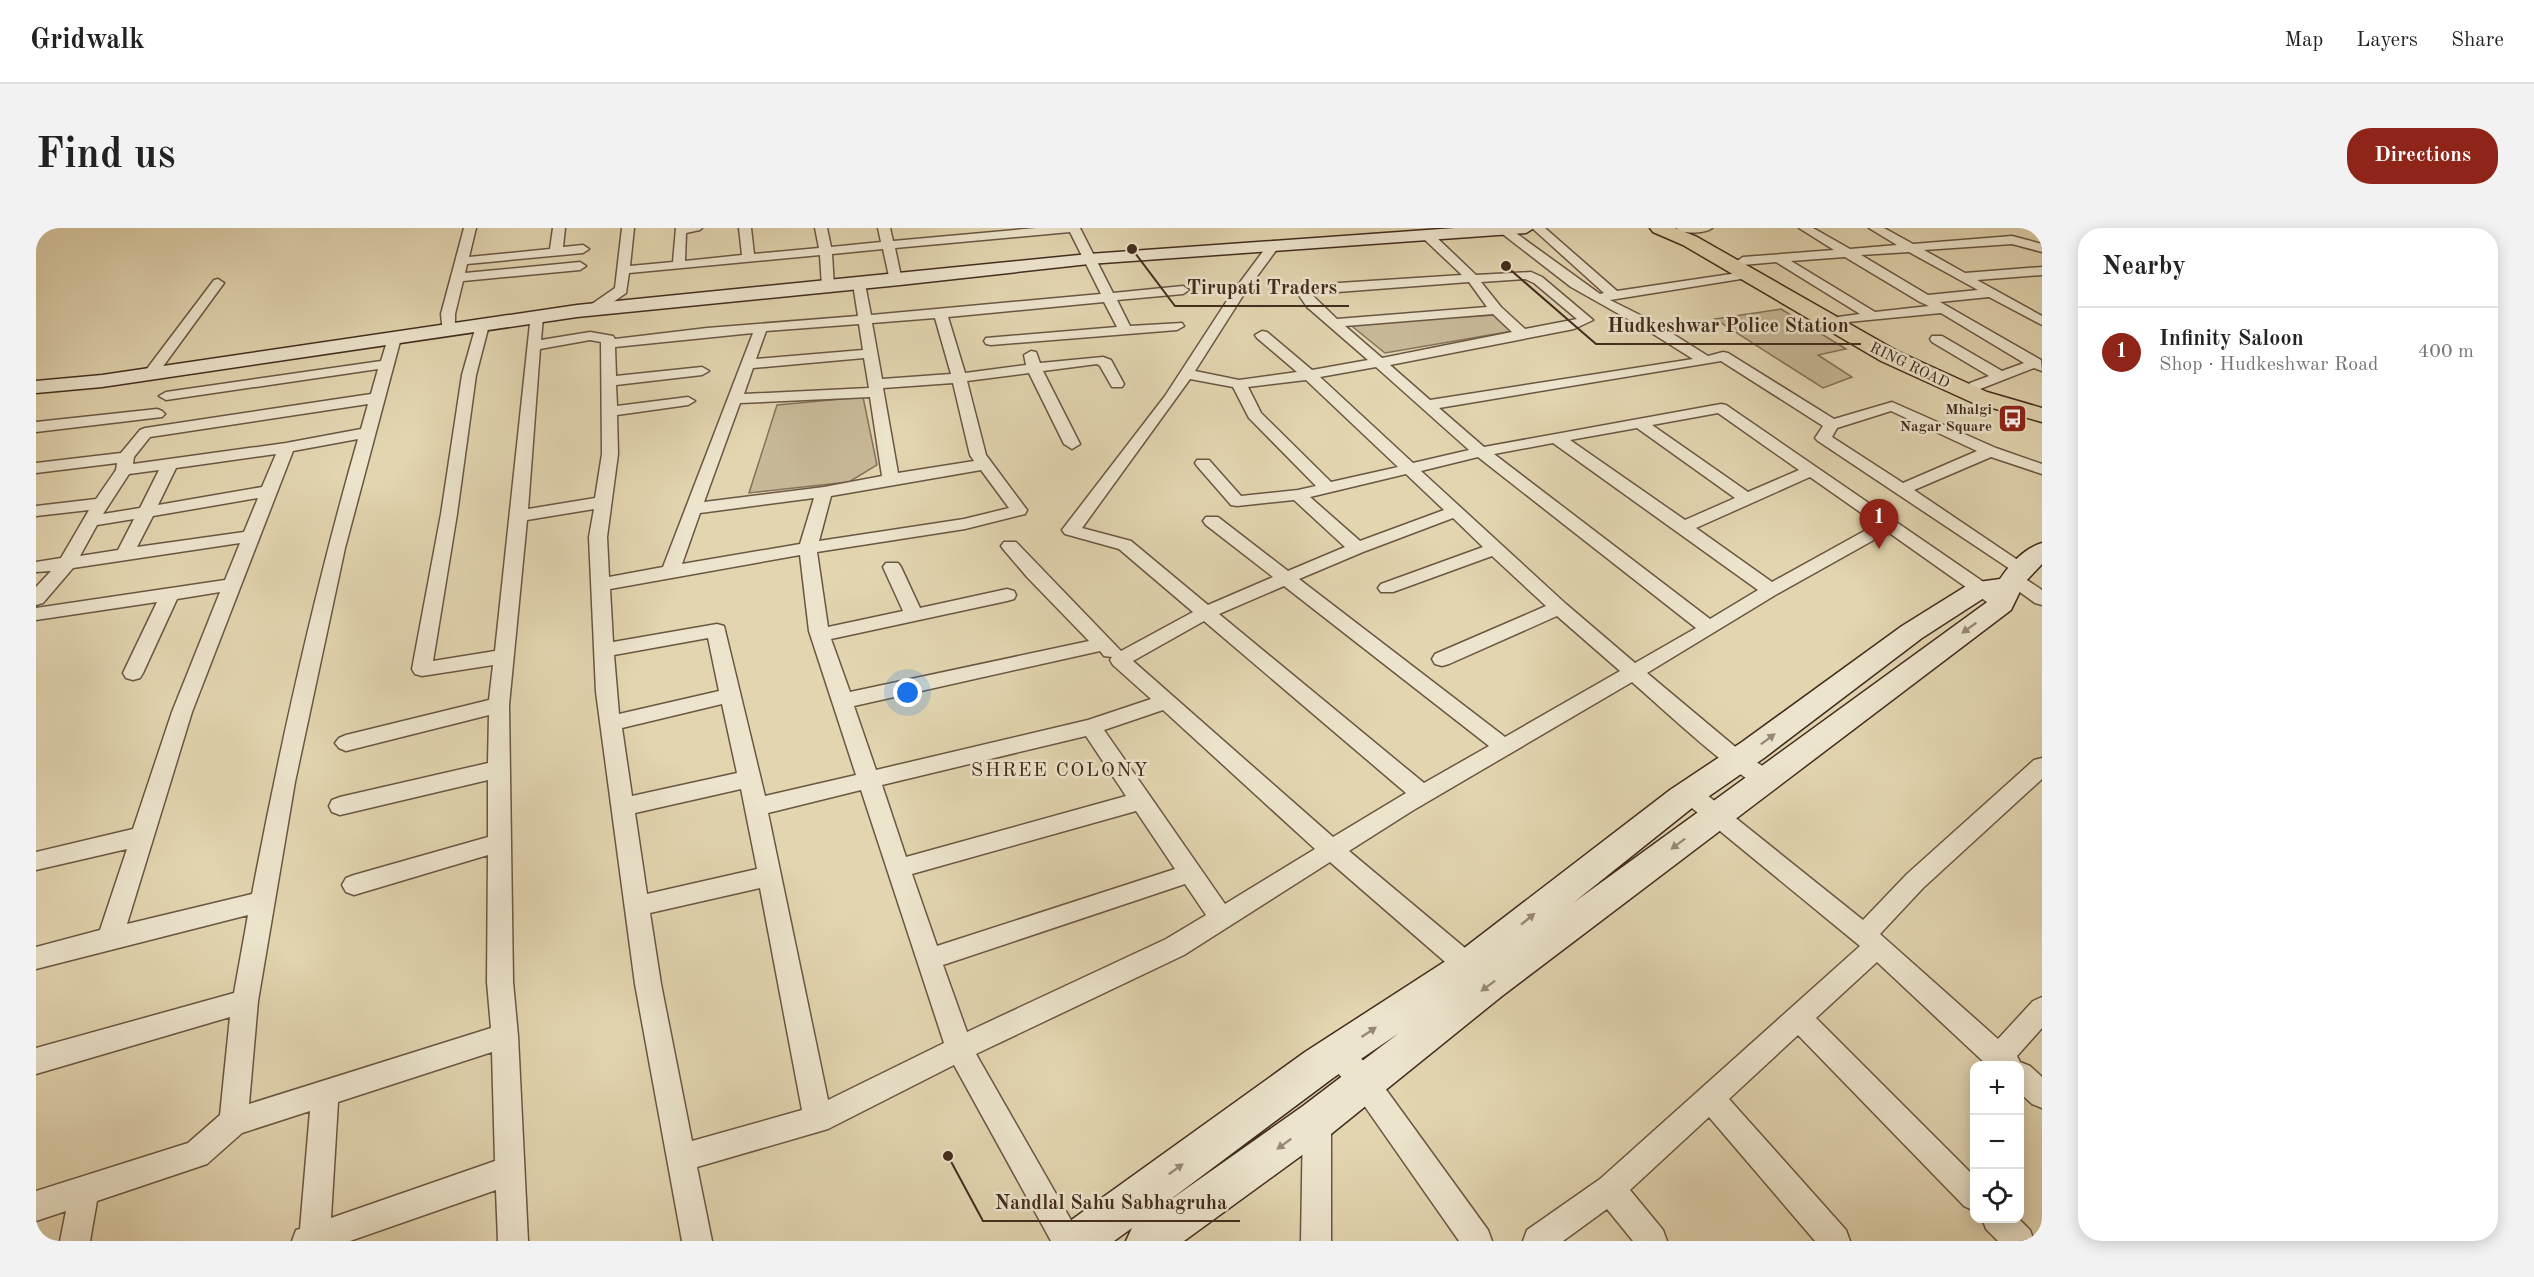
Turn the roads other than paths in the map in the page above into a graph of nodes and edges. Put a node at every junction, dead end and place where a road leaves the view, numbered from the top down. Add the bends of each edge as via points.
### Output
1 (470, 228) edge
2 (559, 228) edge
3 (628, 228) edge
4 (696, 228) edge
5 (746, 228) edge
6 (821, 228) edge
7 (884, 228) edge
8 (1073, 228) edge
9 (1526, 228) edge
10 (1538, 228) edge
11 (1659, 228) edge
12 (1686, 228) edge
13 (1706, 228) edge
14 (1805, 228) edge
15 (1875, 228) edge
16 (680, 229) edge
17 (1504, 230) junction
18 (1429, 237) junction
19 (1274, 245) junction
20 (889, 247) junction
21 (2042, 248) edge
22 (583, 249) dead end
23 (1913, 250) junction
24 (556, 252) junction
25 (826, 252) junction
26 (1850, 255) junction
27 (749, 259) junction
28 (1089, 259) junction
29 (1779, 259) junction
30 (462, 261) junction
31 (679, 265) junction
32 (580, 266) dead end
33 (1745, 268) junction
34 (624, 270) junction
35 (2042, 271) edge
36 (2028, 273) junction
37 (1963, 277) junction
38 (458, 278) junction
39 (1473, 279) junction
40 (2042, 280) edge
41 (896, 281) junction
42 (218, 283) dead end
43 (859, 284) junction
44 (828, 287) junction
45 (1183, 290) dead end
46 (1991, 293) junction
47 (1107, 296) junction
48 (1614, 296) junction
49 (1597, 298) junction
50 (1925, 299) junction
51 (594, 309) junction
52 (1941, 309) junction
53 (1496, 310) junction
54 (940, 314) junction
55 (1872, 316) junction
56 (536, 317) junction
57 (865, 320) junction
58 (1843, 320) junction
59 (2042, 321) edge
60 (1336, 323) junction
61 (482, 325) junction
62 (1177, 326) dead end
63 (761, 328) junction
64 (448, 330) junction
65 (1125, 330) junction
66 (1262, 334) dead end
67 (1522, 334) junction
68 (1027, 337) junction
69 (394, 338) junction
70 (1937, 339) dead end
71 (991, 341) dead end
72 (608, 344) junction
73 (533, 346) junction
74 (871, 353) junction
75 (1706, 361) junction
76 (1381, 362) junction
77 (386, 364) junction
78 (748, 364) junction
79 (2039, 365) edge
80 (1034, 368) junction
81 (181, 369) junction
82 (702, 371) dead end
83 (151, 374) junction
84 (1188, 374) junction
85 (1309, 375) junction
86 (2000, 376) junction
87 (959, 378) junction
88 (609, 381) junction
89 (1117, 384) dead end
90 (1239, 384) junction
91 (1975, 386) junction
92 (36, 387) edge
93 (877, 388) junction
94 (166, 396) junction
95 (377, 398) junction
96 (736, 399) junction
97 (688, 401) dead end
98 (1427, 405) junction
99 (2042, 405) edge
100 (609, 411) junction
101 (157, 414) junction
102 (2042, 415) edge
103 (1638, 422) junction
104 (1832, 425) junction
105 (36, 427) edge
106 (145, 433) junction
107 (368, 433) junction
108 (1557, 438) junction
109 (1072, 444) dead end
110 (286, 448) junction
111 (1990, 451) junction
112 (1480, 453) junction
113 (125, 463) junction
114 (1203, 463) dead end
115 (170, 464) junction
116 (985, 464) junction
117 (36, 468) edge
118 (1411, 469) junction
119 (2042, 469) edge
120 (1810, 471) junction
121 (891, 479) junction
122 (1328, 488) junction
123 (1903, 489) junction
124 (269, 491) junction
125 (824, 492) junction
126 (1298, 495) junction
127 (1747, 499) junction
128 (603, 502) junction
129 (101, 503) junction
130 (692, 509) junction
131 (1457, 511) junction
132 (36, 512) edge
133 (145, 512) junction
134 (519, 516) junction
135 (93, 521) junction
136 (1212, 521) dead end
137 (1888, 525) junction
138 (1684, 527) junction
139 (251, 536) junction
140 (1010, 546) dead end
141 (808, 548) junction
142 (1357, 548) junction
143 (1497, 548) junction
144 (2042, 551) edge
145 (125, 554) junction
146 (67, 563) junction
147 (36, 567) edge
148 (892, 567) dead end
149 (670, 571) junction
150 (1287, 579) junction
151 (233, 584) junction
152 (600, 585) junction
153 (2004, 585) junction
154 (1387, 588) dead end
155 (1771, 590) junction
156 (170, 594) junction
157 (1006, 595) dead end
158 (36, 599) edge
159 (2042, 599) edge
160 (1559, 608) junction
161 (1205, 613) junction
162 (36, 614) edge
163 (914, 615) junction
164 (1709, 628) junction
165 (821, 635) junction
166 (1102, 644) junction
167 (603, 650) junction
168 (502, 657) junction
169 (1120, 660) junction
170 (1442, 660) dead end
171 (1633, 672) junction
172 (133, 673) dead end
173 (730, 695) junction
174 (843, 701) junction
175 (1167, 701) junction
176 (499, 705) junction
177 (611, 723) junction
178 (1091, 727) junction
179 (346, 743) dead end
180 (1503, 747) junction
181 (2042, 766) edge
182 (499, 769) junction
183 (1751, 769) junction
184 (749, 778) junction
185 (869, 779) junction
186 (1689, 793) junction
187 (1422, 794) junction
188 (1141, 801) junction
189 (340, 806) dead end
190 (623, 807) junction
191 (756, 807) junction
192 (1717, 814) junction
193 (142, 836) junction
194 (498, 843) junction
195 (1332, 850) junction
196 (36, 861) edge
197 (899, 868) junction
198 (1190, 873) junction
199 (770, 876) junction
200 (354, 885) dead end
201 (264, 901) junction
202 (637, 906) junction
203 (1221, 918) junction
204 (110, 938) junction
205 (1870, 941) junction
206 (36, 958) edge
207 (929, 959) junction
208 (1468, 966) junction
209 (245, 1001) junction
210 (2042, 1008) edge
211 (1798, 1018) junction
212 (505, 1036) junction
213 (959, 1049) junction
214 (1338, 1053) junction
215 (36, 1061) edge
216 (2003, 1061) edge
217 (2024, 1079) edge
218 (1364, 1082) junction
219 (325, 1093) junction
220 (2042, 1095) edge
221 (1710, 1098) junction
222 (818, 1119) junction
223 (1317, 1120) junction
224 (233, 1122) junction
225 (681, 1158) junction
226 (509, 1171) junction
227 (1610, 1189) junction
228 (84, 1192) junction
229 (1970, 1192) edge
230 (36, 1206) edge
231 (2002, 1223) edge
232 (312, 1240) edge
233 (75, 1241) edge
234 (513, 1241) edge
235 (697, 1241) edge
236 (1068, 1241) edge
237 (1078, 1241) edge
238 (1148, 1241) edge
239 (1316, 1241) edge
240 (1477, 1241) edge
241 (1538, 1241) edge
242 (1652, 1241) edge
243 (1835, 1241) edge
244 (2019, 1241) edge

1 - 30 street
2 - 24 street
3 - 34 street
4 - 16 street
5 - 27 street
6 - 25 street
7 - 20 street
8 - 20 street
8 - 28 street
9 - 17 street
10 - 48 street
11 - 33 highway, RING ROAD
12 - 13 street
12 - 33 highway, RING ROAD
14 - 26 street
15 - 23 street
16 - 31 street
17 - 18 street
17 - 49 street
18 - 19 street
18 - 39 street
19 - 28 street
19 - 84 street via 1238,293
20 - 25 street
20 - 41 street
21 - 23 street via 2012,240
22 - 24 street
23 - 26 street
23 - 37 street
24 - 30 street
25 - 27 street
25 - 44 street
26 - 29 street
26 - 50 street
27 - 31 street
28 - 41 street
28 - 47 street
29 - 33 street
29 - 55 street
30 - 38 street
31 - 34 street
32 - 38 street
33 - 48 street
33 - 58 highway, RING ROAD
33 - 102 highway, RING ROAD via 1918,371 1980,398
34 - 51 street via 621,290
35 - 36 street
36 - 37 street
36 - 40 street
37 - 46 street
38 - 64 street via 448,314
39 - 53 street
39 - 60 street via 1308,289 1304,294
39 - 67 street via 1533,277 1586,320
41 - 43 street
42 - 83 street
43 - 44 street
43 - 57 street
44 - 51 street
45 - 47 street
46 - 50 street
46 - 59 street
47 - 54 street
47 - 65 street
48 - 49 street
49 - 75 street
50 - 52 street
51 - 56 street
52 - 55 street
52 - 79 street
53 - 60 street
53 - 67 street
54 - 57 street
54 - 87 street
55 - 58 street
56 - 61 street
56 - 73 street
57 - 63 street
57 - 74 street
58 - 91 highway, RING ROAD via 1916,360
60 - 76 street
61 - 64 street
61 - 168 street via 469,375 422,669
62 - 65 street
63 - 72 street
63 - 78 street
64 - 69 street
65 - 68 street
66 - 85 street
67 - 76 street
68 - 71 street
68 - 80 street
69 - 77 street
69 - 81 street
70 - 86 street
72 - 73 street via 608,339 590,336
72 - 88 street
73 - 134 street
74 - 78 street
74 - 93 street
75 - 98 street
75 - 104 street via 1723,356
76 - 85 street
76 - 98 street
77 - 94 street
77 - 95 street
78 - 96 street
79 - 86 street
80 - 87 street
80 - 89 street via 1104,360
80 - 109 street
81 - 83 street
81 - 94 street
82 - 88 street
83 - 92 street
84 - 90 street
84 - 161 street via 1071,530 1125,545
85 - 90 street
85 - 118 street
86 - 91 street
87 - 93 street
87 - 116 street via 978,455
88 - 100 street
90 - 122 street via 1254,416
91 - 99 highway, RING ROAD
93 - 96 street
93 - 121 street
94 - 101 street
95 - 106 street
95 - 107 street
96 - 130 street
97 - 100 street
98 - 112 street
100 - 128 street via 610,454
101 - 105 street
101 - 106 street
103 - 108 street
103 - 120 street via 1721,408
103 - 127 street
104 - 111 street via 1892,406
104 - 123 street via 1823,438
106 - 113 street
107 - 110 street
107 - 201 street via 336,548 284,782
108 - 112 street
108 - 138 street
110 - 115 street
110 - 124 street
111 - 119 street
111 - 123 street
112 - 118 street
112 - 164 street
113 - 115 street
113 - 117 street
113 - 129 street
114 - 126 street via 1237,501
115 - 133 street
116 - 121 street
116 - 141 street via 1019,510 965,524
118 - 122 street
118 - 131 street
120 - 127 street
120 - 137 street
121 - 125 street
122 - 126 street
123 - 153 street
124 - 133 street
124 - 139 street
125 - 130 street
125 - 141 street
126 - 142 street
127 - 138 street
128 - 134 street
128 - 152 street via 598,537
129 - 132 street
129 - 135 street
130 - 149 street
131 - 142 street
131 - 143 street
133 - 135 street
133 - 145 street
134 - 168 street
135 - 146 street
136 - 150 street
137 - 153 street
137 - 155 street
138 - 155 street
139 - 145 street
139 - 151 street
140 - 166 street
141 - 149 street
141 - 165 street
142 - 150 street
143 - 154 street
143 - 160 street
144 - 153 street
145 - 146 street
146 - 147 street
146 - 158 street
148 - 163 street
149 - 152 street
150 - 161 street
150 - 180 street
151 - 156 street
151 - 193 street via 182,712
152 - 167 street
153 - 159 street
153 - 183 street
155 - 164 street
156 - 162 street
156 - 172 street
157 - 163 street
160 - 170 street
160 - 171 street
161 - 169 street
161 - 187 street
163 - 165 street
164 - 171 street
165 - 174 street
166 - 169 street
166 - 174 street
167 - 173 street via 717,630
167 - 177 street
168 - 176 street
169 - 175 street
171 - 180 street
171 - 183 street
173 - 177 street
173 - 184 street
174 - 185 street
175 - 178 street
175 - 195 street
176 - 179 street
176 - 182 street
177 - 190 street
178 - 185 street
178 - 188 street
180 - 187 street
181 - 205 street via 1915,881
182 - 189 street
182 - 194 street
183 - 186 street
183 - 192 street
184 - 190 street
184 - 191 street
185 - 191 street
185 - 197 street
186 - 192 street
208 -> 186 street
187 - 195 street
188 - 197 street
188 - 198 street
190 - 202 street
191 - 199 street
192 - 205 street
192 -> 218 street
193 - 196 street
193 - 204 street
194 - 200 street
194 - 212 street via 500,982
195 - 203 street
195 - 208 street
197 - 207 street
198 - 203 street
198 - 207 street
199 - 202 street
199 - 222 street
201 - 204 street
201 - 209 street
202 - 225 street
203 - 213 street via 1176,947
204 - 206 street
205 - 211 street
205 - 216 street
207 - 213 street
214 -> 208 street
209 - 215 street
209 - 224 street
210 - 216 street
211 - 221 street
211 - 229 street
212 - 219 street
212 - 226 street
213 - 222 street
213 - 236 street
214 - 218 street
237 -> 214 street
217 - 220 street
218 - 223 street
218 - 240 street
219 - 224 street
219 - 232 street
221 - 227 street
221 - 243 street
222 - 225 street
223 -> 238 street
223 - 239 street
224 - 228 street via 197,1154
225 - 235 street
226 - 232 street
226 - 234 street
227 - 241 street
227 - 242 street
228 - 230 street
228 - 233 street
231 - 244 street

